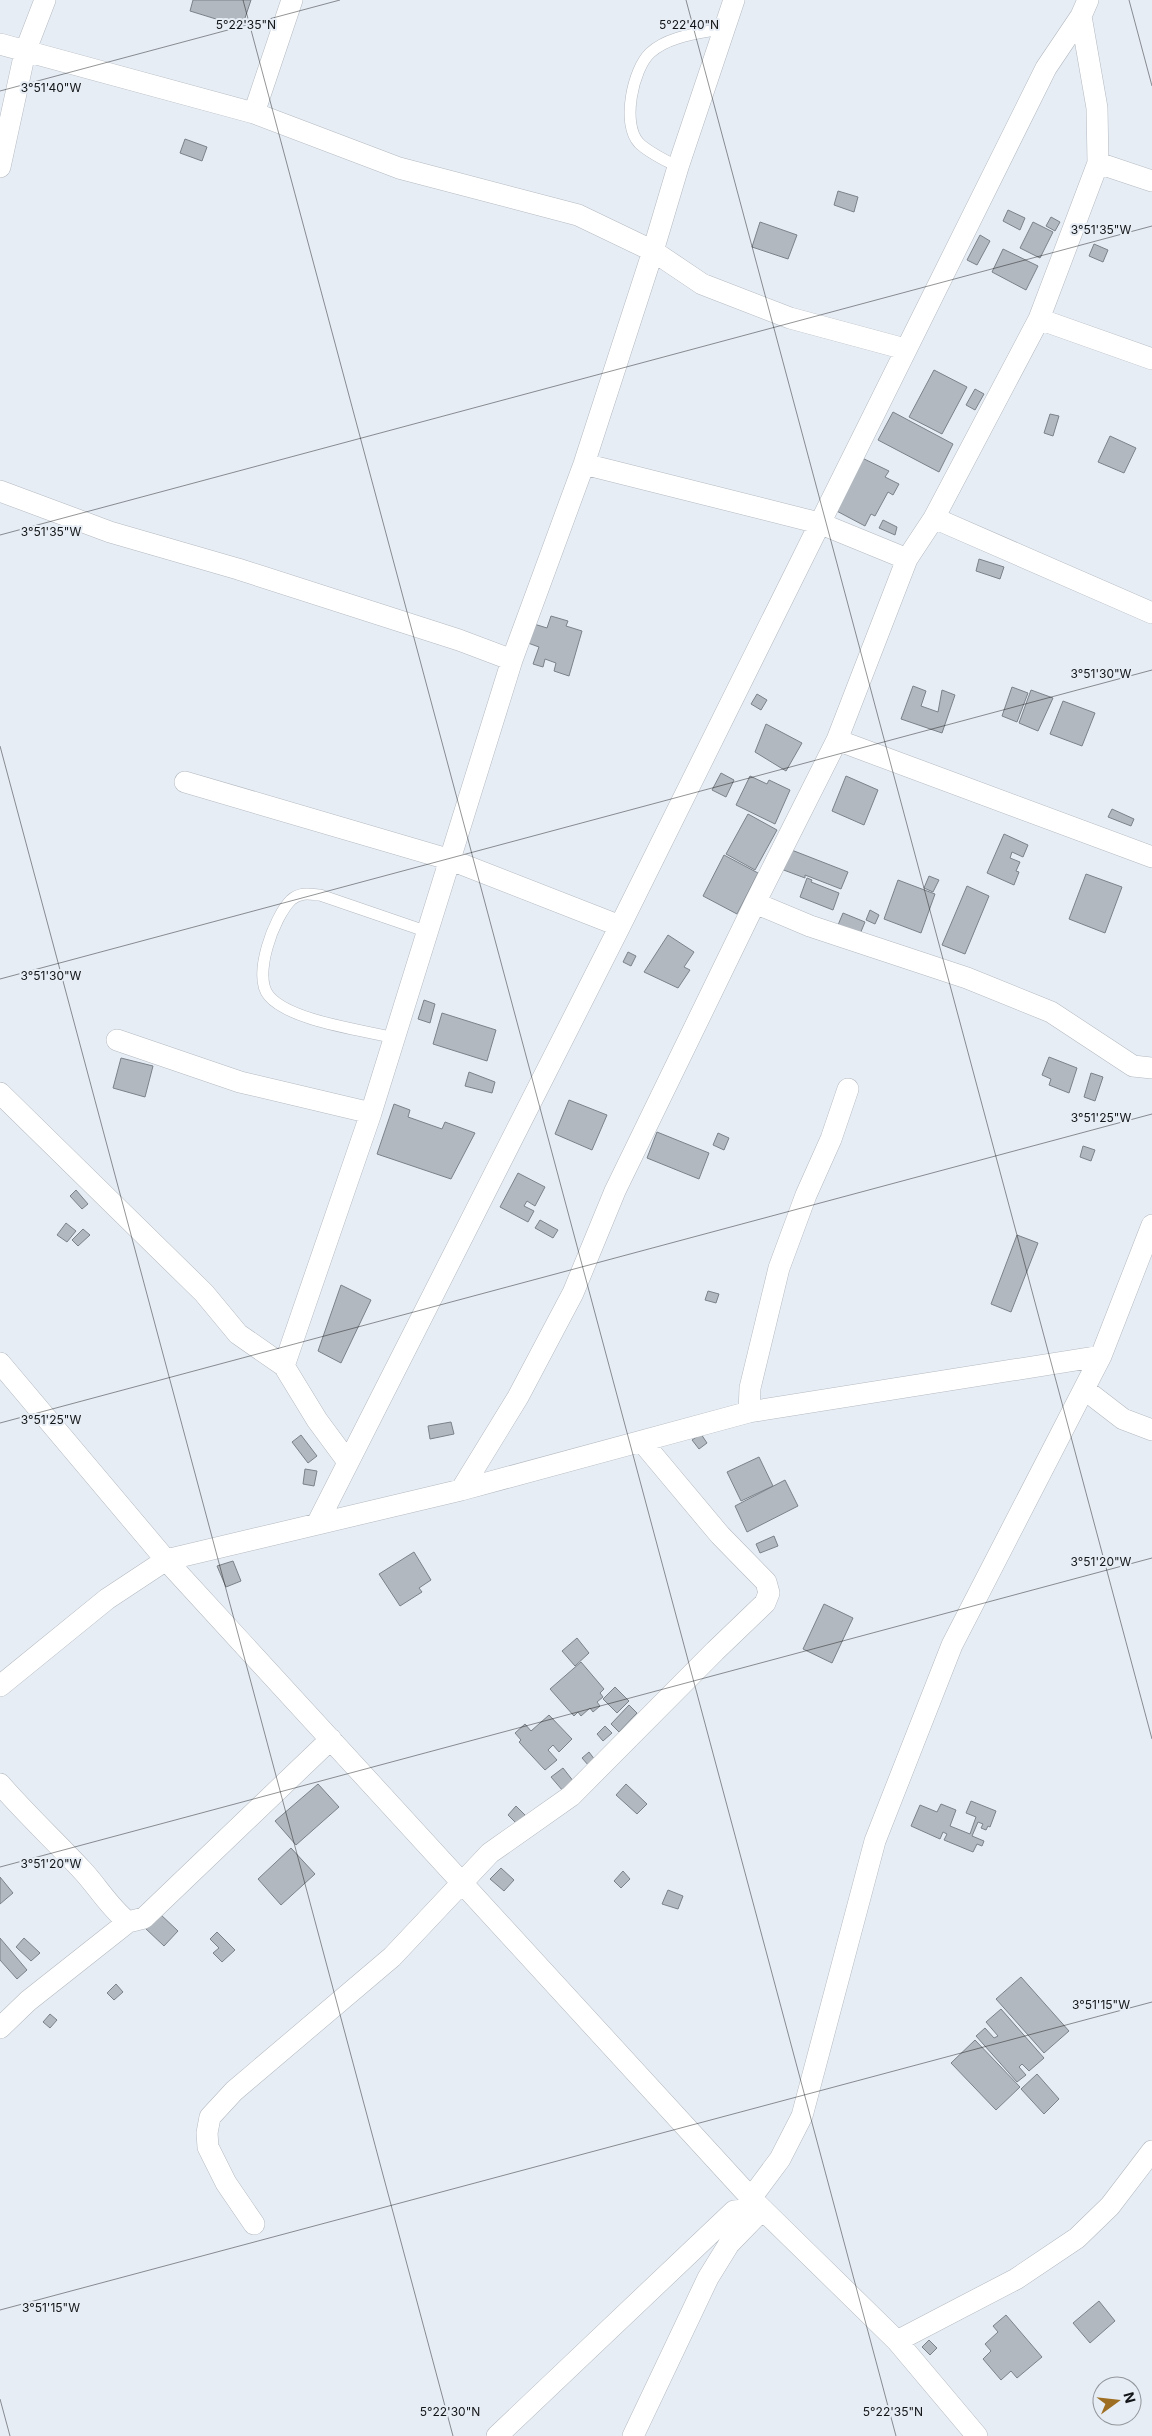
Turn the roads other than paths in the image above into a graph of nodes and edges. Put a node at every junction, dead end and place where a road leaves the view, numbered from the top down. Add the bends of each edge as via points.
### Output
1 (45, 0) edge
2 (292, 0) edge
3 (734, 0) edge
4 (1084, 8) edge
5 (726, 28) junction
6 (0, 44) edge
7 (26, 52) junction
8 (254, 113) junction
9 (1098, 162) junction
10 (0, 167) edge
11 (678, 167) junction
12 (1152, 180) edge
13 (653, 251) junction
14 (1039, 319) junction
15 (906, 349) junction
16 (1152, 359) edge
17 (584, 464) junction
18 (0, 491) edge
19 (934, 518) junction
20 (819, 523) junction
21 (907, 559) junction
22 (1152, 613) edge
23 (512, 660) junction
24 (837, 740) junction
25 (185, 782) dead end
26 (1152, 857) edge
27 (451, 860) junction
28 (755, 903) junction
29 (620, 926) junction
30 (428, 932) junction
31 (395, 1038) junction
32 (117, 1040) dead end
33 (1152, 1068) edge
34 (848, 1089) dead end
35 (0, 1093) edge
36 (371, 1114) junction
37 (1152, 1225) edge
38 (1101, 1356) junction
39 (0, 1363) edge
40 (284, 1366) junction
41 (1084, 1389) junction
42 (749, 1412) junction
43 (1152, 1430) edge
44 (643, 1443) junction
45 (348, 1462) junction
46 (461, 1490) junction
47 (317, 1524) junction
48 (166, 1560) junction
49 (0, 1686) edge
50 (331, 1739) junction
51 (0, 1784) edge
52 (462, 1881) junction
53 (128, 1922) junction
54 (0, 2028) edge
55 (1152, 2151) edge
56 (754, 2210) junction
57 (254, 2224) dead end
58 (897, 2341) junction
59 (497, 2436) edge
60 (634, 2436) edge
61 (977, 2436) edge

1 - 7 street
2 - 8 street
3 - 5 street
4 - 9 street via 1097,108
4 - 15 street via 1046,68
5 - 11 street
5 - 11 lane via 671,40 650,53 638,70 629,118 637,142
6 - 7 street
7 - 8 street
7 - 10 street
8 - 13 street via 399,168 578,215
9 - 12 street
9 - 14 street
11 - 13 street
13 - 15 street via 702,284 781,315
13 - 17 street
14 - 16 street
14 - 19 street
15 - 20 street
17 - 20 street
17 - 23 street
18 - 23 street via 110,532 238,569
19 - 21 street
19 - 22 street
20 - 21 street
20 - 29 street
21 - 24 street
23 - 27 street
24 - 26 street
24 - 28 street
25 - 27 street
27 - 29 street
27 - 30 street
28 - 33 street via 810,926 967,978 1050,1012 1133,1066
28 - 46 street via 615,1192 573,1293 518,1397
29 - 45 street
30 - 31 street
30 - 31 lane via 305,893 291,900 274,926 263,966 263,987 269,996 302,1016
31 - 36 street
32 - 36 street via 240,1082
34 - 42 street via 779,1268 750,1388
35 - 40 street via 204,1293 238,1334
36 - 40 street
37 - 38 street
38 - 41 street
38 - 42 street
39 - 48 street
40 - 45 street
41 - 43 street via 1123,1418
41 - 56 street via 952,1645 875,1841 802,2116
42 - 44 street
44 - 46 street
44 - 52 street via 720,1536 766,1582 769,1593 765,1603 571,1796 496,1848
45 - 47 street
46 - 47 street
47 - 48 street
48 - 49 street via 107,1599
48 - 50 street
50 - 52 street
50 - 53 street via 144,1918
51 - 53 street via 83,1871 114,1911
52 - 56 street
52 - 57 street via 392,1957 234,2091 210,2117 206,2133 208,2147 226,2183
53 - 54 street via 28,2001
55 - 58 street via 1110,2206 1077,2238 1016,2279
56 - 58 street
56 - 59 street via 734,2211
56 - 60 street via 708,2278
58 - 61 street

